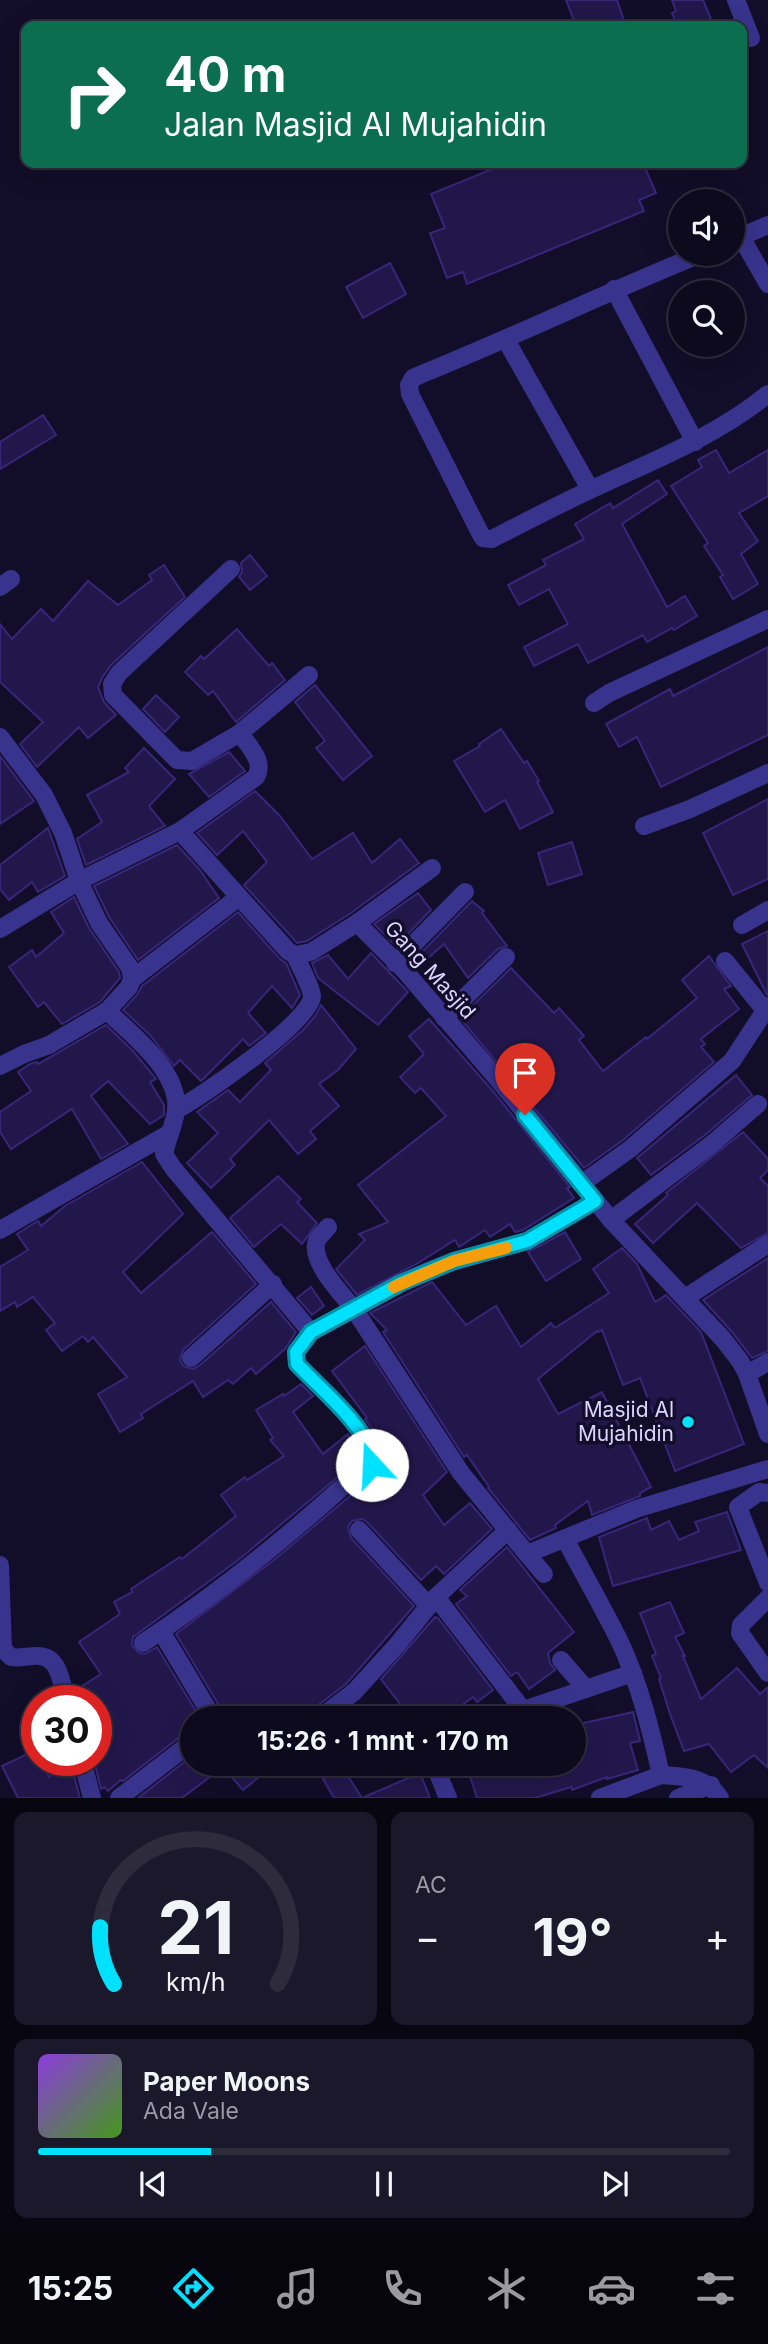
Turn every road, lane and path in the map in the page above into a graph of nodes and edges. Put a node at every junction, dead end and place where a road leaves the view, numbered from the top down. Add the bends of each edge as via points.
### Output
1 (736, 0) edge
2 (746, 21) edge
3 (768, 225) edge
4 (745, 235) edge
5 (745, 251) edge
6 (671, 266) edge
7 (768, 284) edge
8 (614, 289) junction
9 (506, 340) junction
10 (768, 394) edge
11 (695, 442) junction
12 (590, 489) junction
13 (231, 569) dead end
14 (768, 619) edge
15 (309, 675) dead end
16 (594, 703) dead end
17 (240, 733) junction
18 (0, 737) edge
19 (768, 773) edge
20 (644, 826) dead end
21 (180, 831) junction
22 (432, 868) dead end
23 (79, 880) junction
24 (465, 892) dead end
25 (239, 897) junction
26 (768, 910) edge
27 (4, 920) edge
28 (357, 923) junction
29 (742, 925) dead end
30 (295, 955) junction
31 (506, 957) dead end
32 (725, 961) dead end
33 (396, 963) junction
34 (132, 979) junction
35 (766, 1008) edge
36 (107, 1011) junction
37 (444, 1018) junction
38 (0, 1066) edge
39 (758, 1104) dead end
40 (176, 1110) junction
41 (168, 1134) junction
42 (581, 1184) junction
43 (595, 1201) junction
44 (611, 1220) junction
45 (328, 1227) dead end
46 (0, 1230) edge
47 (768, 1244) edge
48 (273, 1284) junction
49 (685, 1298) junction
50 (354, 1309) junction
51 (311, 1332) junction
52 (191, 1357) dead end
53 (768, 1362) edge
54 (747, 1374) junction
55 (768, 1434) edge
56 (768, 1469) edge
57 (768, 1493) edge
58 (359, 1530) dead end
59 (508, 1530) junction
60 (565, 1539) junction
61 (527, 1554) junction
62 (0, 1565) edge
63 (544, 1574) dead end
64 (768, 1583) edge
65 (768, 1598) edge
66 (432, 1601) junction
67 (161, 1631) junction
68 (143, 1643) dead end
69 (561, 1660) dead end
70 (633, 1673) junction
71 (768, 1673) edge
72 (62, 1685) edge
73 (586, 1689) junction
74 (206, 1706) edge
75 (336, 1706) edge
76 (520, 1706) edge
77 (535, 1706) edge
78 (180, 1751) edge
79 (660, 1775) junction
80 (86, 1776) edge
81 (439, 1776) edge
82 (716, 1791) edge
83 (92, 1798) edge
84 (119, 1798) edge
85 (448, 1798) edge
86 (600, 1798) edge
87 (678, 1798) edge

1 - 2 street
3 - 4 street
5 - 7 street
6 - 8 street
8 - 9 street
8 - 11 street
9 - 12 street
9 - 12 street via 413,378 409,385 479,531 483,538 492,539
10 - 11 street
11 - 12 street
13 - 17 street via 119,673 113,695 177,760 192,761
14 - 16 street
15 - 17 street
17 - 21 street via 260,763 256,777
18 - 23 street via 44,795
19 - 20 street
21 - 23 street
21 - 25 street
22 - 28 street
23 - 27 street
23 - 34 street
24 - 33 street
25 - 30 street
25 - 34 street
26 - 29 street
28 - 30 street, Gang Masjid via 311,952
28 - 33 street, Gang Masjid
30 - 40 street via 312,995 309,1008 223,1082
31 - 37 street
32 - 35 street
33 - 37 street, Gang Masjid
34 - 36 street
35 - 42 street via 733,1061 630,1149
36 - 38 street via 49,1045
36 - 40 street via 164,1069
37 - 42 street, Gang Masjid
39 - 44 street
40 - 41 street
41 - 46 street
41 - 48 street via 164,1154 173,1168
42 - 43 street, Gang Masjid
43 - 44 street, Gang Masjid
43 - 50 street via 527,1241 426,1272
44 - 49 street, Gang Masjid
45 - 50 street via 318,1240 319,1264
47 - 49 street
48 - 51 street
48 - 52 street
49 - 54 street, Gang Masjid via 723,1339
50 - 51 street
50 - 59 street via 461,1473
51 - 67 street via 296,1352 297,1364 344,1412 371,1448 372,1465
53 - 54 street
54 - 55 street, Gang Masjid
56 - 60 street via 636,1509
57 - 64 street via 758,1492 738,1507
58 - 66 street
59 - 61 street
59 - 66 street
60 - 61 street
60 - 70 street
61 - 63 street
62 - 72 street via 3,1649 11,1657 51,1660
65 - 71 street via 741,1625 740,1633
66 - 75 street via 354,1692
66 - 76 street
67 - 68 street
67 - 74 street
69 - 73 street
70 - 73 street
70 - 79 street
73 - 77 street
78 - 84 street
79 - 82 street via 687,1777
79 - 86 street
80 - 83 street
81 - 85 street
82 - 87 street

